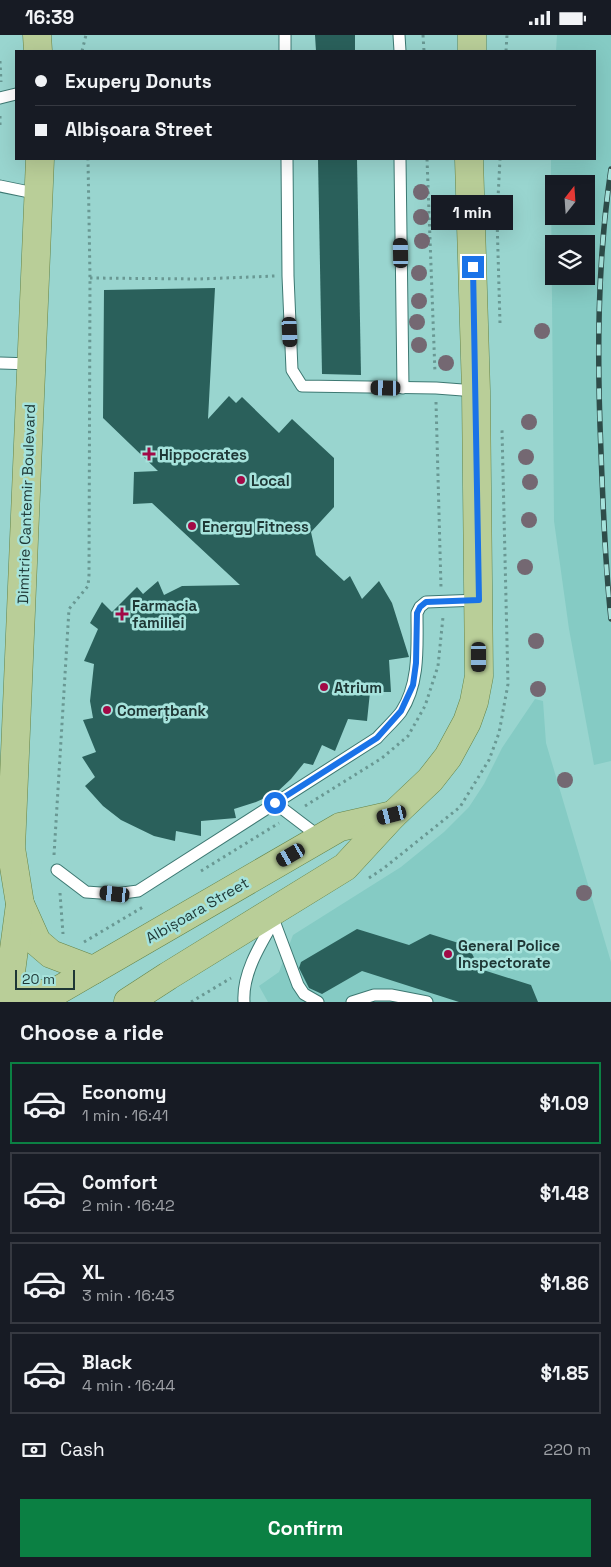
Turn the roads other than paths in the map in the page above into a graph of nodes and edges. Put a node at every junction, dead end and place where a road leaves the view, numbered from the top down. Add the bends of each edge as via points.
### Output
1 (37, 35) edge
2 (285, 35) edge
3 (400, 35) edge
4 (472, 35) edge
5 (38, 50) edge
6 (285, 50) edge
7 (400, 50) edge
8 (472, 50) edge
9 (15, 94) edge
10 (0, 99) edge
11 (40, 160) edge
12 (287, 160) edge
13 (400, 160) edge
14 (469, 160) edge
15 (0, 186) edge
16 (39, 194) junction
17 (0, 363) edge
18 (32, 363) junction
19 (402, 388) junction
20 (476, 391) junction
21 (479, 600) junction
22 (275, 803) junction
23 (392, 815) junction
24 (321, 838) junction
25 (11, 848) junction
26 (57, 870) road end
27 (0, 877) edge
28 (20, 904) junction
29 (279, 913) junction
30 (92, 970) junction
31 (5, 999) edge
32 (128, 1002) edge
33 (244, 1002) edge
34 (318, 1002) edge
35 (352, 1002) edge
36 (427, 1002) edge

1 - 5 main road
2 - 6 lane
3 - 7 lane
4 - 8 main road
9 - 10 lane
11 - 16 main road, Dimitrie Cantemir Boulevard
12 - 19 lane via 292,370 302,386
13 - 19 lane
14 - 20 main road, Albișoara Street
15 - 16 lane
16 - 18 main road, Dimitrie Cantemir Boulevard
17 - 18 lane
18 - 25 main road, Dimitrie Cantemir Boulevard
19 - 20 lane
20 - 21 main road, Albișoara Street
21 - 22 lane via 426,602 420,607 413,685 401,711 377,738
21 - 23 main road, Albișoara Street via 479,675 467,722 448,757 430,780
22 - 24 lane
22 - 26 lane via 138,891 115,894 86,892
23 - 24 main road, Albișoara Street via 340,827
23 - 29 main road, Albișoara Street via 344,867
24 - 30 main road, Albișoara Street
25 - 27 main road, Dimitrie Cantemir Boulevard
25 - 28 main road, Dimitrie Cantemir Boulevard
28 - 30 main road via 38,942 51,954
28 - 31 main road, Dimitrie Cantemir Boulevard
29 - 32 main road, Albișoara Street
29 - 33 lane via 243,989
29 - 34 lane via 298,985 304,995
30 - 31 main road, Albișoara Street via 57,991
35 - 36 lane via 374,995

